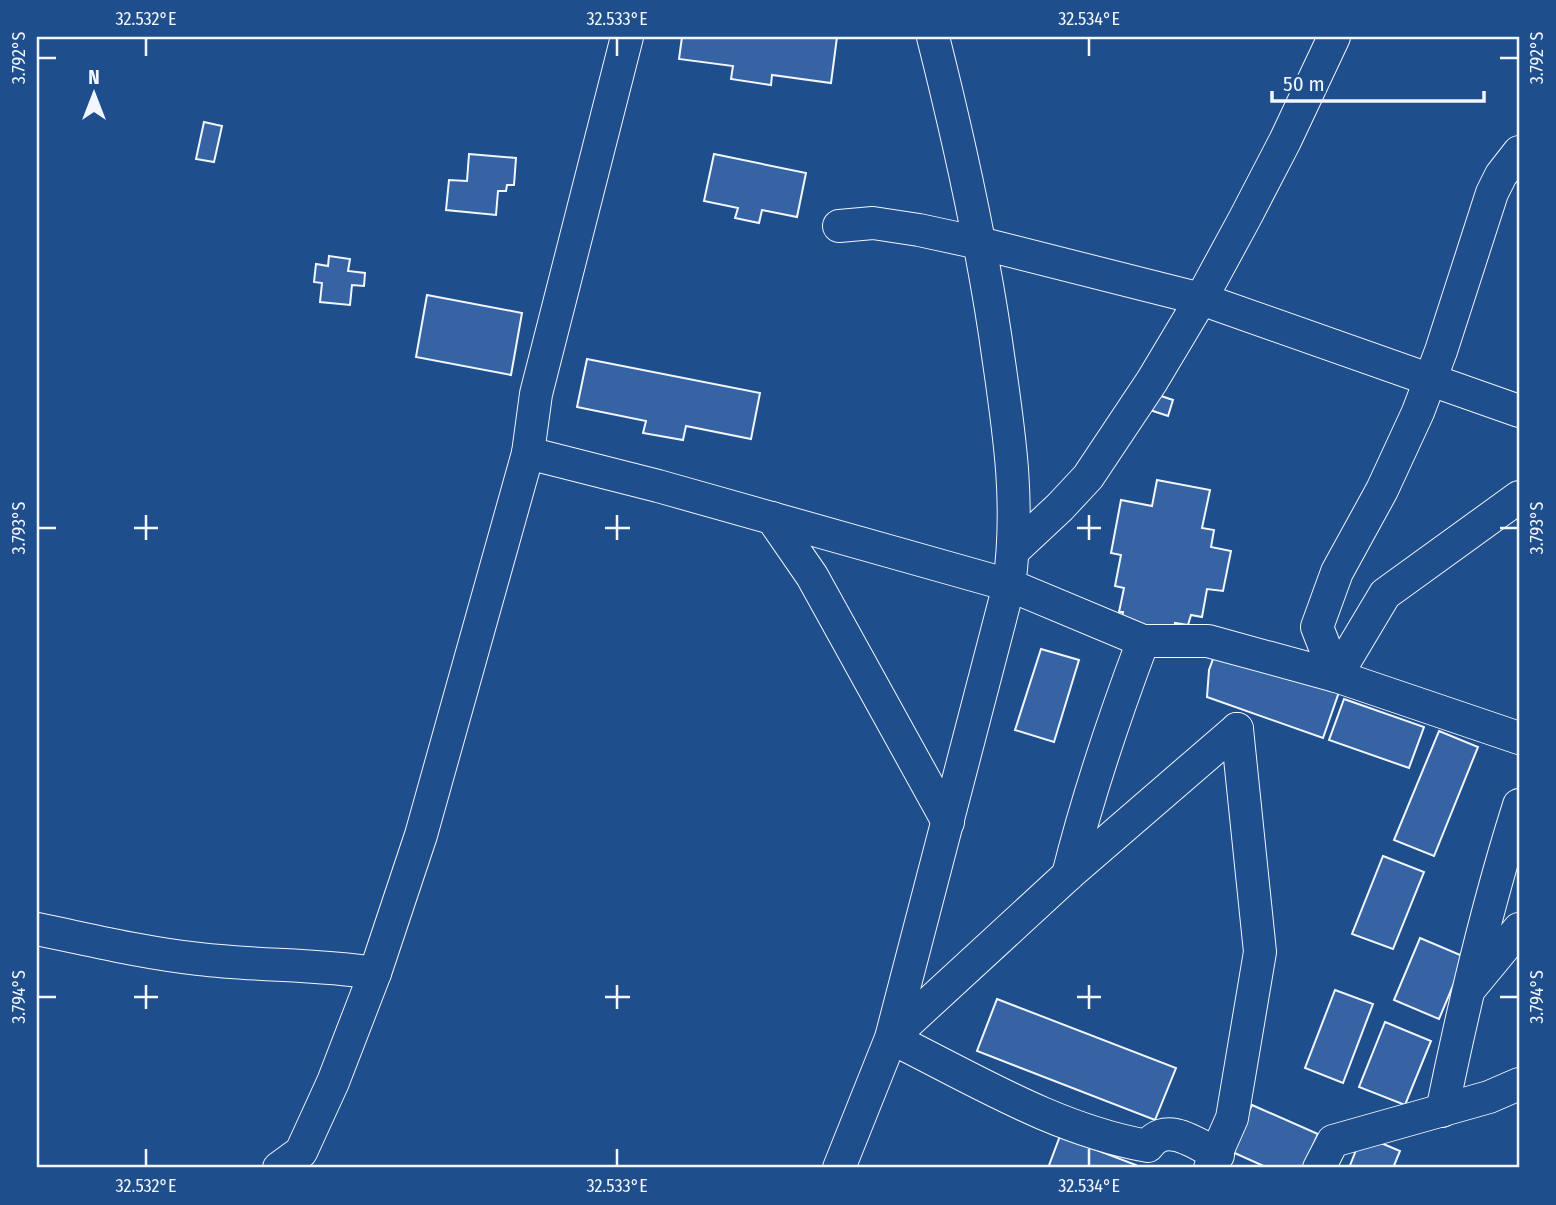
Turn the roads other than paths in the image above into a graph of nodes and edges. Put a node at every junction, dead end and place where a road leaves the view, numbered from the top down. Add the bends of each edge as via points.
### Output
1 (626, 37) edge
2 (933, 37) edge
3 (1334, 37) edge
4 (1519, 152) edge
5 (839, 226) dead end
6 (979, 243) junction
7 (1201, 299) junction
8 (1430, 380) junction
9 (1519, 411) edge
10 (528, 453) junction
11 (1519, 497) edge
12 (772, 518) junction
13 (1014, 550) junction
14 (1009, 585) junction
15 (1143, 641) junction
16 (1336, 676) junction
17 (1519, 738) edge
18 (1519, 805) edge
19 (948, 822) junction
20 (1068, 875) junction
21 (37, 929) edge
22 (1519, 929) edge
23 (375, 973) junction
24 (1466, 992) junction
25 (891, 1038) junction
26 (1519, 1084) edge
27 (1442, 1111) junction
28 (1214, 1161) edge
29 (279, 1168) edge
30 (839, 1168) edge
31 (1319, 1168) edge

1 - 10 street via 536,394
2 - 6 street
3 - 7 street
4 - 8 street via 1492,193
5 - 6 street via 873,223
6 - 7 street
6 - 13 street via 1012,450
7 - 8 street
7 - 13 street via 1088,477
8 - 9 street
8 - 16 street via 1404,446 1337,572 1318,627
10 - 12 street
10 - 23 street via 421,835
11 - 16 street via 1385,594
12 - 14 street
12 - 19 street via 812,576
13 - 14 street
14 - 15 street
14 - 19 street
15 - 16 street via 1208,641
15 - 20 street via 1108,734
16 - 17 street
18 - 24 street
19 - 25 street
20 - 25 street
20 - 28 street via 1237,729 1261,952 1232,1118
21 - 23 street via 199,959
22 - 24 street
23 - 29 street via 301,1152
24 - 27 street
25 - 28 street via 1063,1123 1148,1146 1154,1137 1171,1134 1192,1140
25 - 30 street
26 - 27 street
27 - 31 street via 1333,1142

